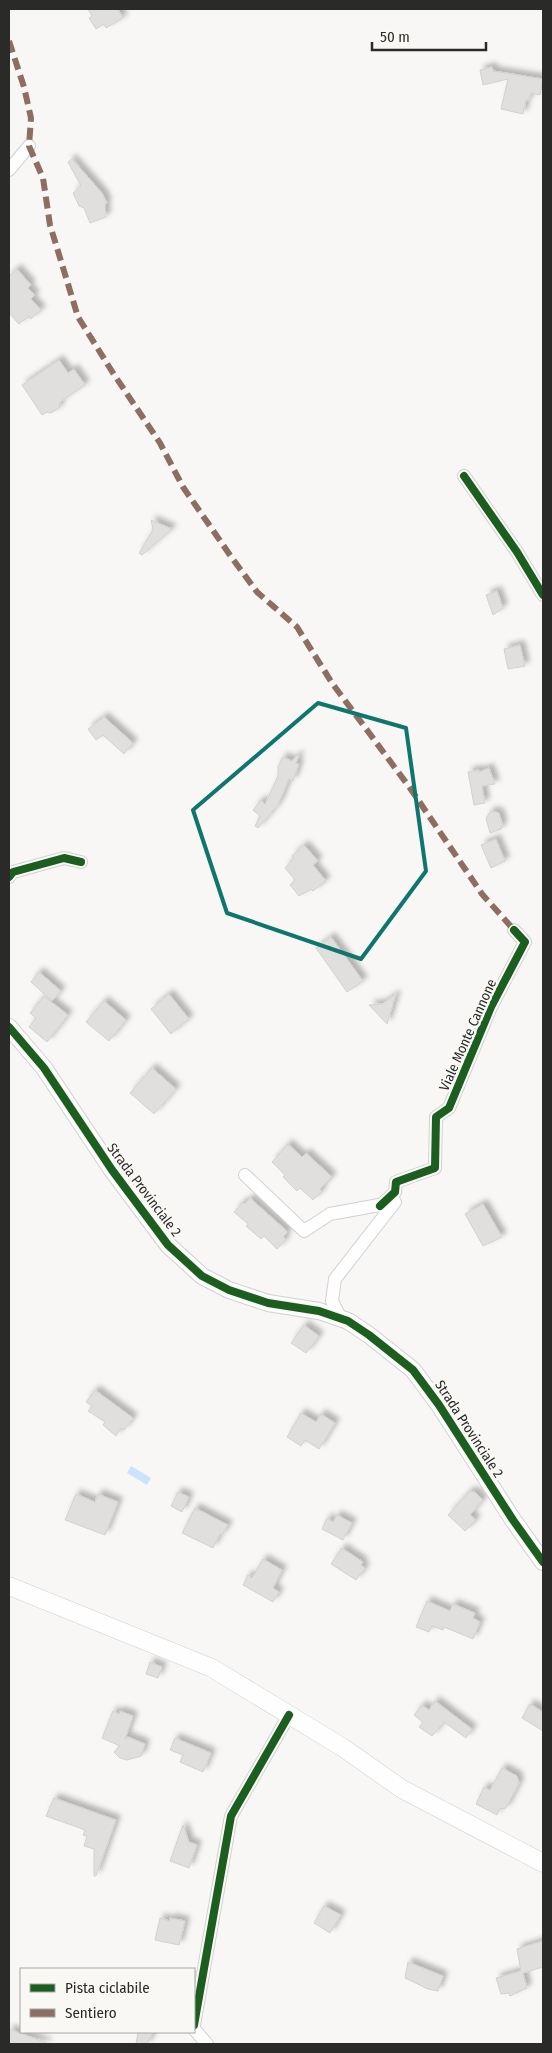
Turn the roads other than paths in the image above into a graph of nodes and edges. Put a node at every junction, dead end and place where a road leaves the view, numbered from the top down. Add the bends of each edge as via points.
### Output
1 (29, 146) dead end
2 (9, 170) edge
3 (464, 476) dead end
4 (543, 595) edge
5 (81, 862) dead end
6 (9, 877) edge
7 (514, 930) dead end
8 (9, 1027) edge
9 (245, 1175) dead end
10 (380, 1206) junction
11 (341, 1319) junction
12 (543, 1562) edge
13 (9, 1586) edge
14 (289, 1715) junction
15 (543, 1863) edge
16 (195, 2020) edge
17 (195, 2031) edge
18 (207, 2044) edge

1 - 2 street
3 - 4 street
5 - 6 street via 64,858 13,872
7 - 10 street, Viale Monte Cannone via 525,942 491,1007 449,1108 436,1117 435,1168 396,1182 395,1192
8 - 11 street, Strada Provinciale 2 via 44,1068 112,1170 168,1245 202,1276 229,1290 268,1303 319,1311
9 - 10 street via 304,1231 330,1214
10 - 11 street via 395,1202 335,1279 332,1301
11 - 12 street, Strada Provinciale 2 via 369,1335 413,1370 440,1405
13 - 14 main road via 212,1668
14 - 15 main road via 402,1789
14 - 16 street via 232,1816
17 - 18 street

